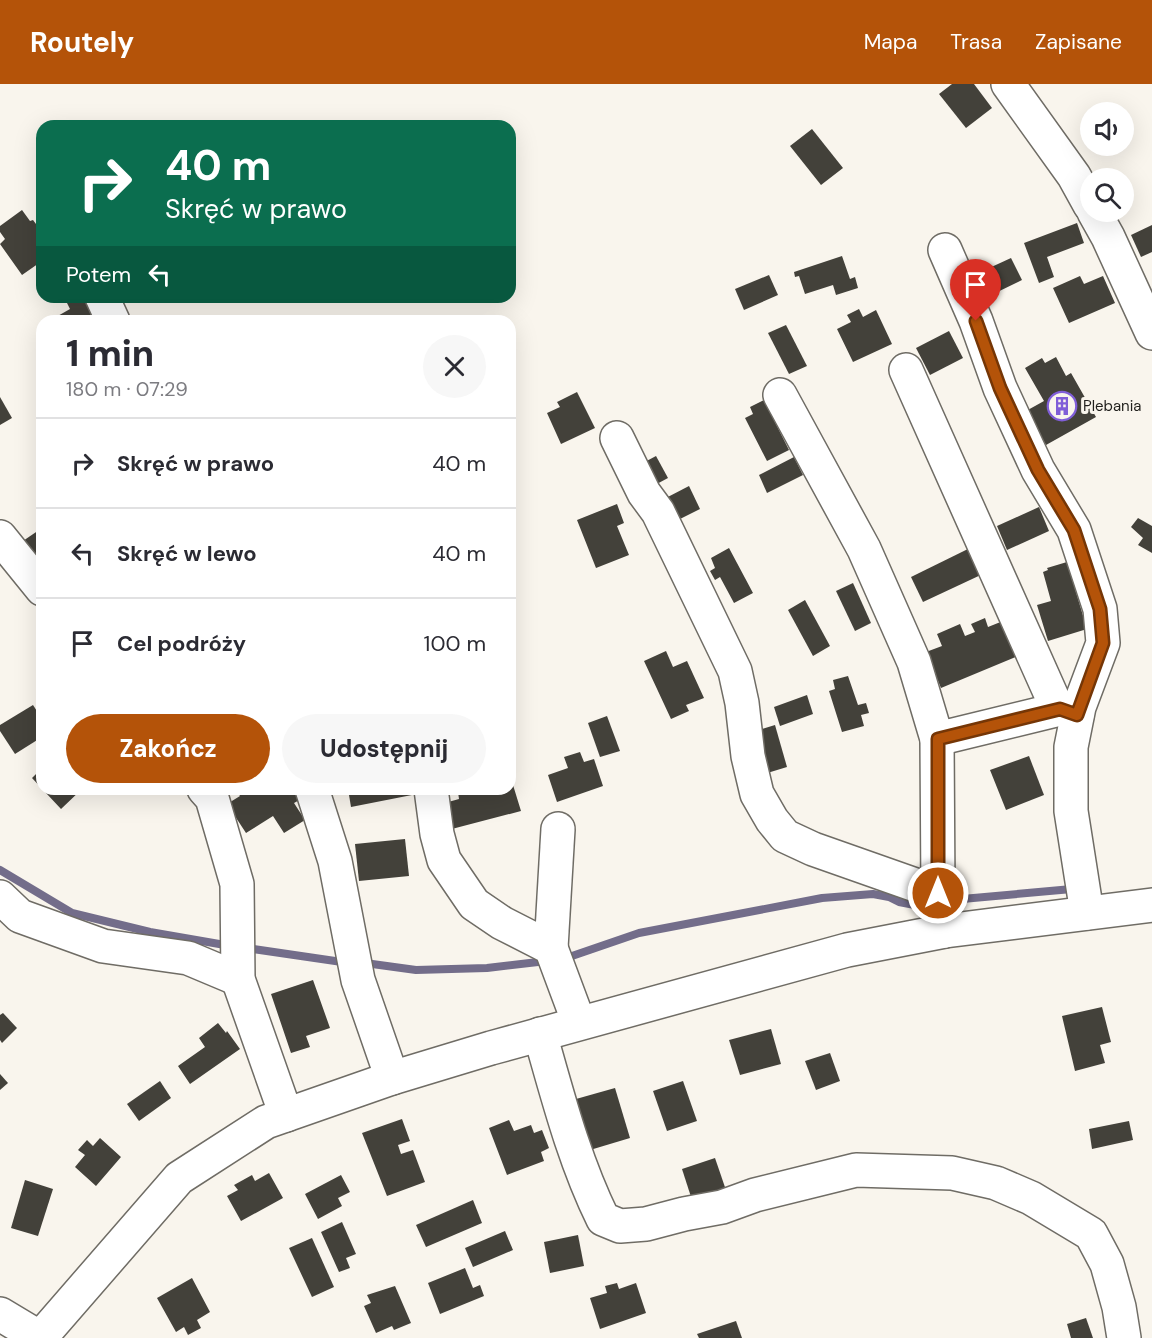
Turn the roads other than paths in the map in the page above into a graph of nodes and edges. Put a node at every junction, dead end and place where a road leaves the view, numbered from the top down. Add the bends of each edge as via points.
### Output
1 (1008, 84) edge
2 (1080, 187) edge
3 (1100, 222) edge
4 (945, 250) dead end
5 (1152, 333) edge
6 (906, 370) dead end
7 (780, 395) dead end
8 (617, 438) dead end
9 (0, 537) edge
10 (36, 582) edge
11 (1069, 712) junction
12 (938, 739) junction
13 (209, 795) edge
14 (314, 795) edge
15 (432, 795) edge
16 (558, 829) dead end
17 (938, 893) junction
18 (0, 897) edge
19 (1152, 905) edge
20 (1087, 913) junction
21 (945, 931) junction
22 (551, 948) junction
23 (238, 979) junction
24 (579, 1023) junction
25 (540, 1034) junction
26 (392, 1078) junction
27 (286, 1115) junction
28 (0, 1314) edge
29 (40, 1338) edge
30 (1124, 1338) edge

1 - 2 street
3 - 5 street
4 - 11 street via 1004,398 1038,470 1074,530 1100,609 1103,643
6 - 11 street via 1035,660
7 - 12 street via 864,549 914,662
8 - 17 street via 735,671 757,794 772,820 785,836 813,849
9 - 10 street
11 - 12 street
11 - 20 street via 1071,811
12 - 17 street
13 - 23 street via 237,884
14 - 26 street via 335,861 358,980
15 - 22 street via 444,860 474,904
16 - 22 street
17 - 21 street
18 - 23 street via 20,916 103,946 188,958
19 - 20 street
20 - 21 street
21 - 24 street via 847,950
22 - 24 street
23 - 27 street
24 - 25 street
25 - 26 street
25 - 30 street via 586,1185 603,1219 620,1226 646,1224 855,1170 952,1173 996,1183 1031,1198 1091,1233 1107,1264
26 - 27 street
27 - 29 street via 266,1122 178,1178
28 - 29 street

